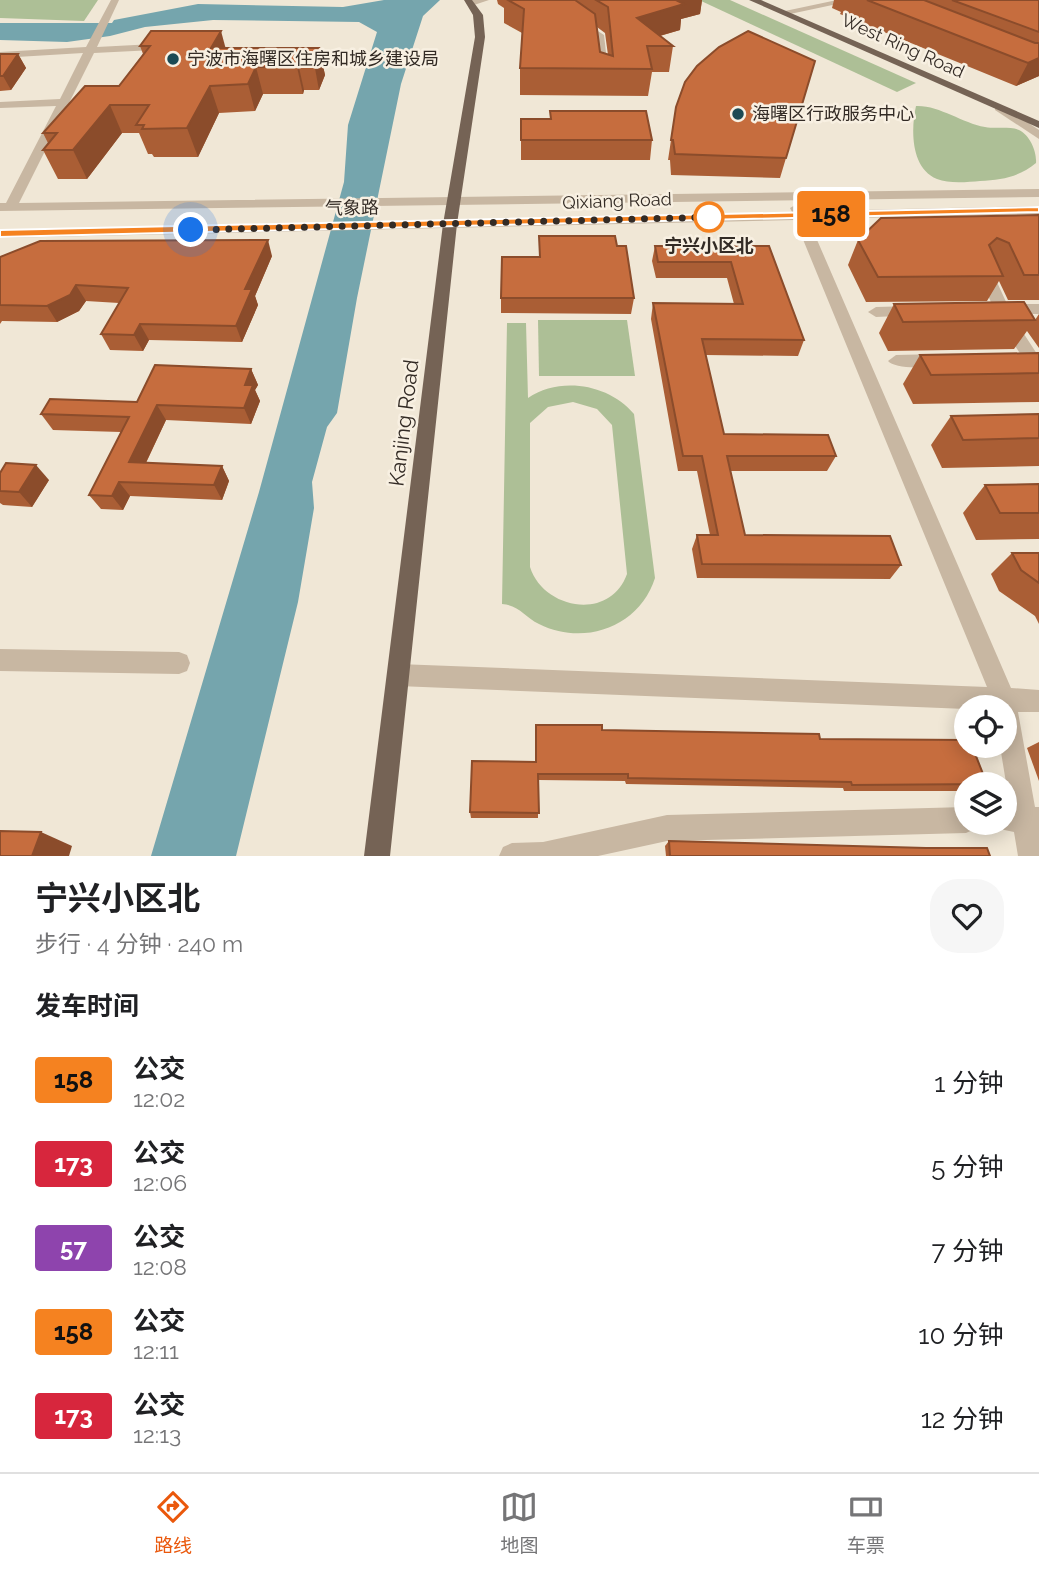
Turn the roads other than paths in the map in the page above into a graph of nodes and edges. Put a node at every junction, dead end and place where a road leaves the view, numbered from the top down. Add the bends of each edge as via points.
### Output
1 (115, 0) edge
2 (544, 0) edge
3 (753, 0) edge
4 (766, 0) edge
5 (852, 0) edge
6 (475, 1) edge
7 (790, 11) junction
8 (91, 46) junction
9 (154, 47) edge
10 (0, 55) edge
11 (605, 79) edge
12 (63, 102) junction
13 (0, 106) edge
14 (999, 107) junction
15 (1039, 115) edge
16 (1039, 125) edge
17 (1039, 135) edge
18 (1039, 184) edge
19 (1039, 193) edge
20 (982, 194) junction
21 (789, 196) junction
22 (409, 200) joint
23 (454, 200) junction
24 (5, 207) edge
25 (1039, 210) edge
26 (802, 215) junction
27 (450, 225) junction
28 (406, 226) joint
29 (0, 233) edge
30 (984, 269) edge
31 (1039, 309) edge
32 (996, 310) junction
33 (926, 311) edge
34 (876, 312) dead end
35 (951, 360) edge
36 (897, 361) dead end
37 (1032, 362) edge
38 (0, 660) edge
39 (179, 663) dead end
40 (398, 675) junction
41 (1002, 695) edge
42 (954, 698) edge
43 (1017, 700) edge
44 (1039, 701) edge
45 (1013, 758) edge
46 (1023, 819) edge
47 (954, 820) edge
48 (377, 856) edge
49 (512, 856) edge
50 (1031, 856) edge

1 - 8 street
2 - 11 street via 601,37
3 - 14 main road, West Ring Road
4 - 7 main road, West Ring Road
5 - 7 street
6 - 23 main road, Kanjing Road via 480,37
7 - 15 main road, West Ring Road
8 - 9 street
8 - 10 street
8 - 12 street
12 - 13 street
12 - 24 street
14 - 16 main road, West Ring Road
14 - 17 street
18 - 20 street
19 - 20 street, Qixiang Road
20 - 21 street, Qixiang Road
21 - 23 street, Qixiang Road
21 - 26 street
22 - 23 street, Qixiang Road
22 - 24 street, 气象路
23 - 27 main road, Kanjing Road
25 - 26 street, Qixiang Road
26 - 27 street, Qixiang Road
26 - 41 street
27 - 28 street, Qixiang Road
27 - 40 main road, Kanjing Road
28 - 29 street, 气象路
30 - 32 street
31 - 32 street
32 - 37 street
33 - 34 street
35 - 36 street
38 - 39 street
40 - 42 street
40 - 48 main road, Kanjing Road
43 - 44 street
45 - 46 street
46 - 50 street
47 - 49 street via 667,828 543,855

